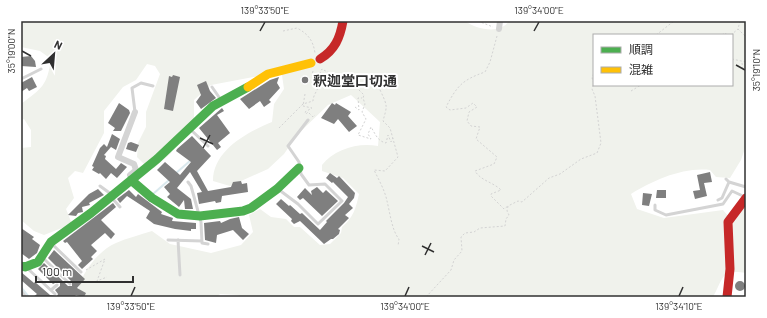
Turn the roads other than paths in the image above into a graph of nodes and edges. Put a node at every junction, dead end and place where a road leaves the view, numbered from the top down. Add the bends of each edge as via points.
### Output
1 (342, 21) edge
2 (500, 21) edge
3 (498, 29) road end
4 (41, 69) dead end
5 (21, 79) edge
6 (152, 86) dead end
7 (212, 87) dead end
8 (222, 101) junction
9 (135, 112) joint
10 (308, 120) dead end
11 (190, 129) junction
12 (208, 146) dead end
13 (299, 168) junction
14 (132, 179) junction
15 (726, 179) dead end
16 (188, 182) dead end
17 (729, 182) junction
18 (100, 186) dead end
19 (746, 187) edge
20 (277, 189) junction
21 (111, 196) junction
22 (746, 198) edge
23 (718, 200) dead end
24 (655, 205) dead end
25 (120, 207) dead end
26 (200, 216) junction
27 (168, 240) dead end
28 (178, 240) junction
29 (202, 241) junction
30 (51, 242) junction
31 (208, 244) dead end
32 (41, 257) junction
33 (23, 266) edge
34 (81, 272) road end
35 (180, 275) dead end
36 (56, 284) dead end
37 (70, 284) dead end
38 (51, 290) junction
39 (55, 294) dead end
40 (727, 297) edge

1 - 8 street via 340,39 335,47 315,62 268,74
2 - 3 street
4 - 5 lane
6 - 9 lane via 141,83 132,88
7 - 8 lane
8 - 11 street via 206,111
9 - 14 street via 118,157 134,164 136,170 130,175
10 - 13 lane via 288,146 299,162
11 - 12 lane
11 - 14 street
13 - 20 street
13 - 20 lane via 308,185 324,184 342,201 318,224 298,204
14 - 21 street
14 - 26 street via 152,198 178,214
15 - 17 lane
16 - 26 lane
17 - 19 lane
17 - 23 lane via 722,198
18 - 21 lane
20 - 26 street via 244,211
21 - 25 lane
21 - 30 street
22 - 24 lane via 732,191 723,204 666,215 655,210
22 - 40 street via 728,222 730,269
26 - 29 lane
27 - 28 lane
28 - 29 lane
28 - 35 lane
29 - 31 lane
30 - 32 street
30 - 34 lane
32 - 33 street via 38,262
32 - 37 lane
33 - 38 lane
36 - 38 lane
38 - 39 lane

